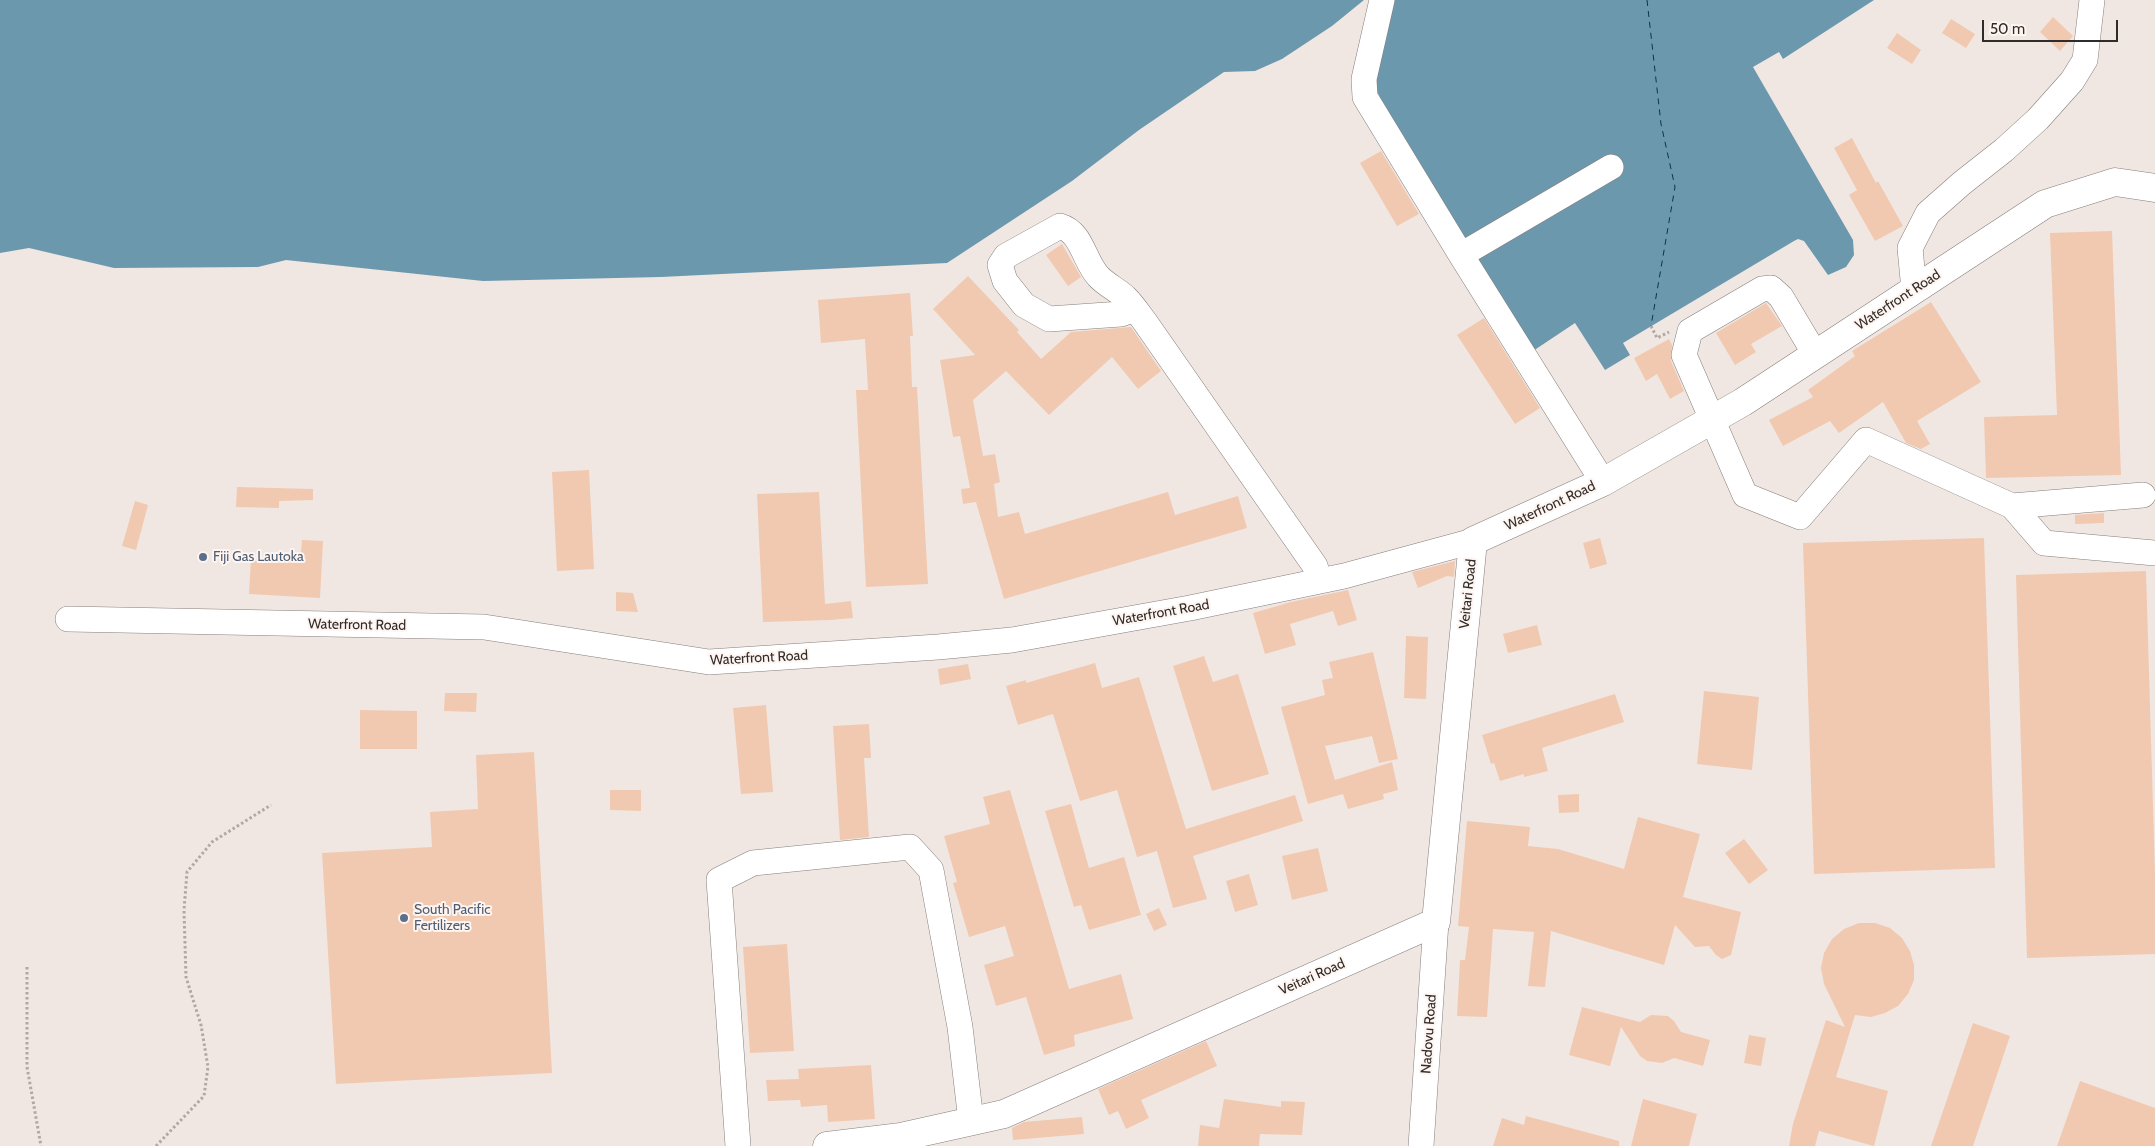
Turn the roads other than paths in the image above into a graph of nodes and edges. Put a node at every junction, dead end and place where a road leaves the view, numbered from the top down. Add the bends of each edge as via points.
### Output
1 (1382, 0) edge
2 (2092, 0) edge
3 (1612, 167) dead end
4 (2155, 188) edge
5 (1461, 255) junction
6 (1914, 290) junction
7 (1135, 309) junction
8 (1815, 354) junction
9 (1714, 419) junction
10 (1603, 482) junction
11 (2144, 496) dead end
12 (2012, 506) junction
13 (1473, 541) junction
14 (2155, 552) edge
15 (1320, 581) junction
16 (68, 619) dead end
17 (1436, 922) junction
18 (971, 1121) junction
19 (738, 1146) edge
20 (827, 1146) edge
21 (1421, 1146) edge

1 - 5 street via 1364,78 1366,97
2 - 6 street via 2085,60 2072,81 2038,119 1928,213 1910,248
3 - 5 street
4 - 6 main road, Waterfront Road via 2114,182 2045,204
5 - 10 street
6 - 8 main road, Waterfront Road
7 - 7 street via 1121,314 1049,319 1024,305 1005,281 1000,264 1006,256 1060,226 1068,228 1098,276
7 - 15 street via 1315,566
8 - 9 main road, Waterfront Road
8 - 9 street via 1781,297 1771,288 1762,289 1690,331 1684,355
9 - 10 main road, Waterfront Road
9 - 12 street via 1745,495 1800,517 1866,440
10 - 13 main road, Waterfront Road
11 - 12 street
12 - 14 street via 2044,543
13 - 15 street, Waterfront Road
13 - 17 main road, Veitari Road
15 - 16 street, Waterfront Road via 1012,640 709,662 484,627
17 - 18 main road, Veitari Road via 1004,1114
17 - 21 street, Nadovu Road
18 - 19 street via 960,1027 931,870 910,847 753,862 719,880
18 - 20 main road, Veitari Road via 901,1137

